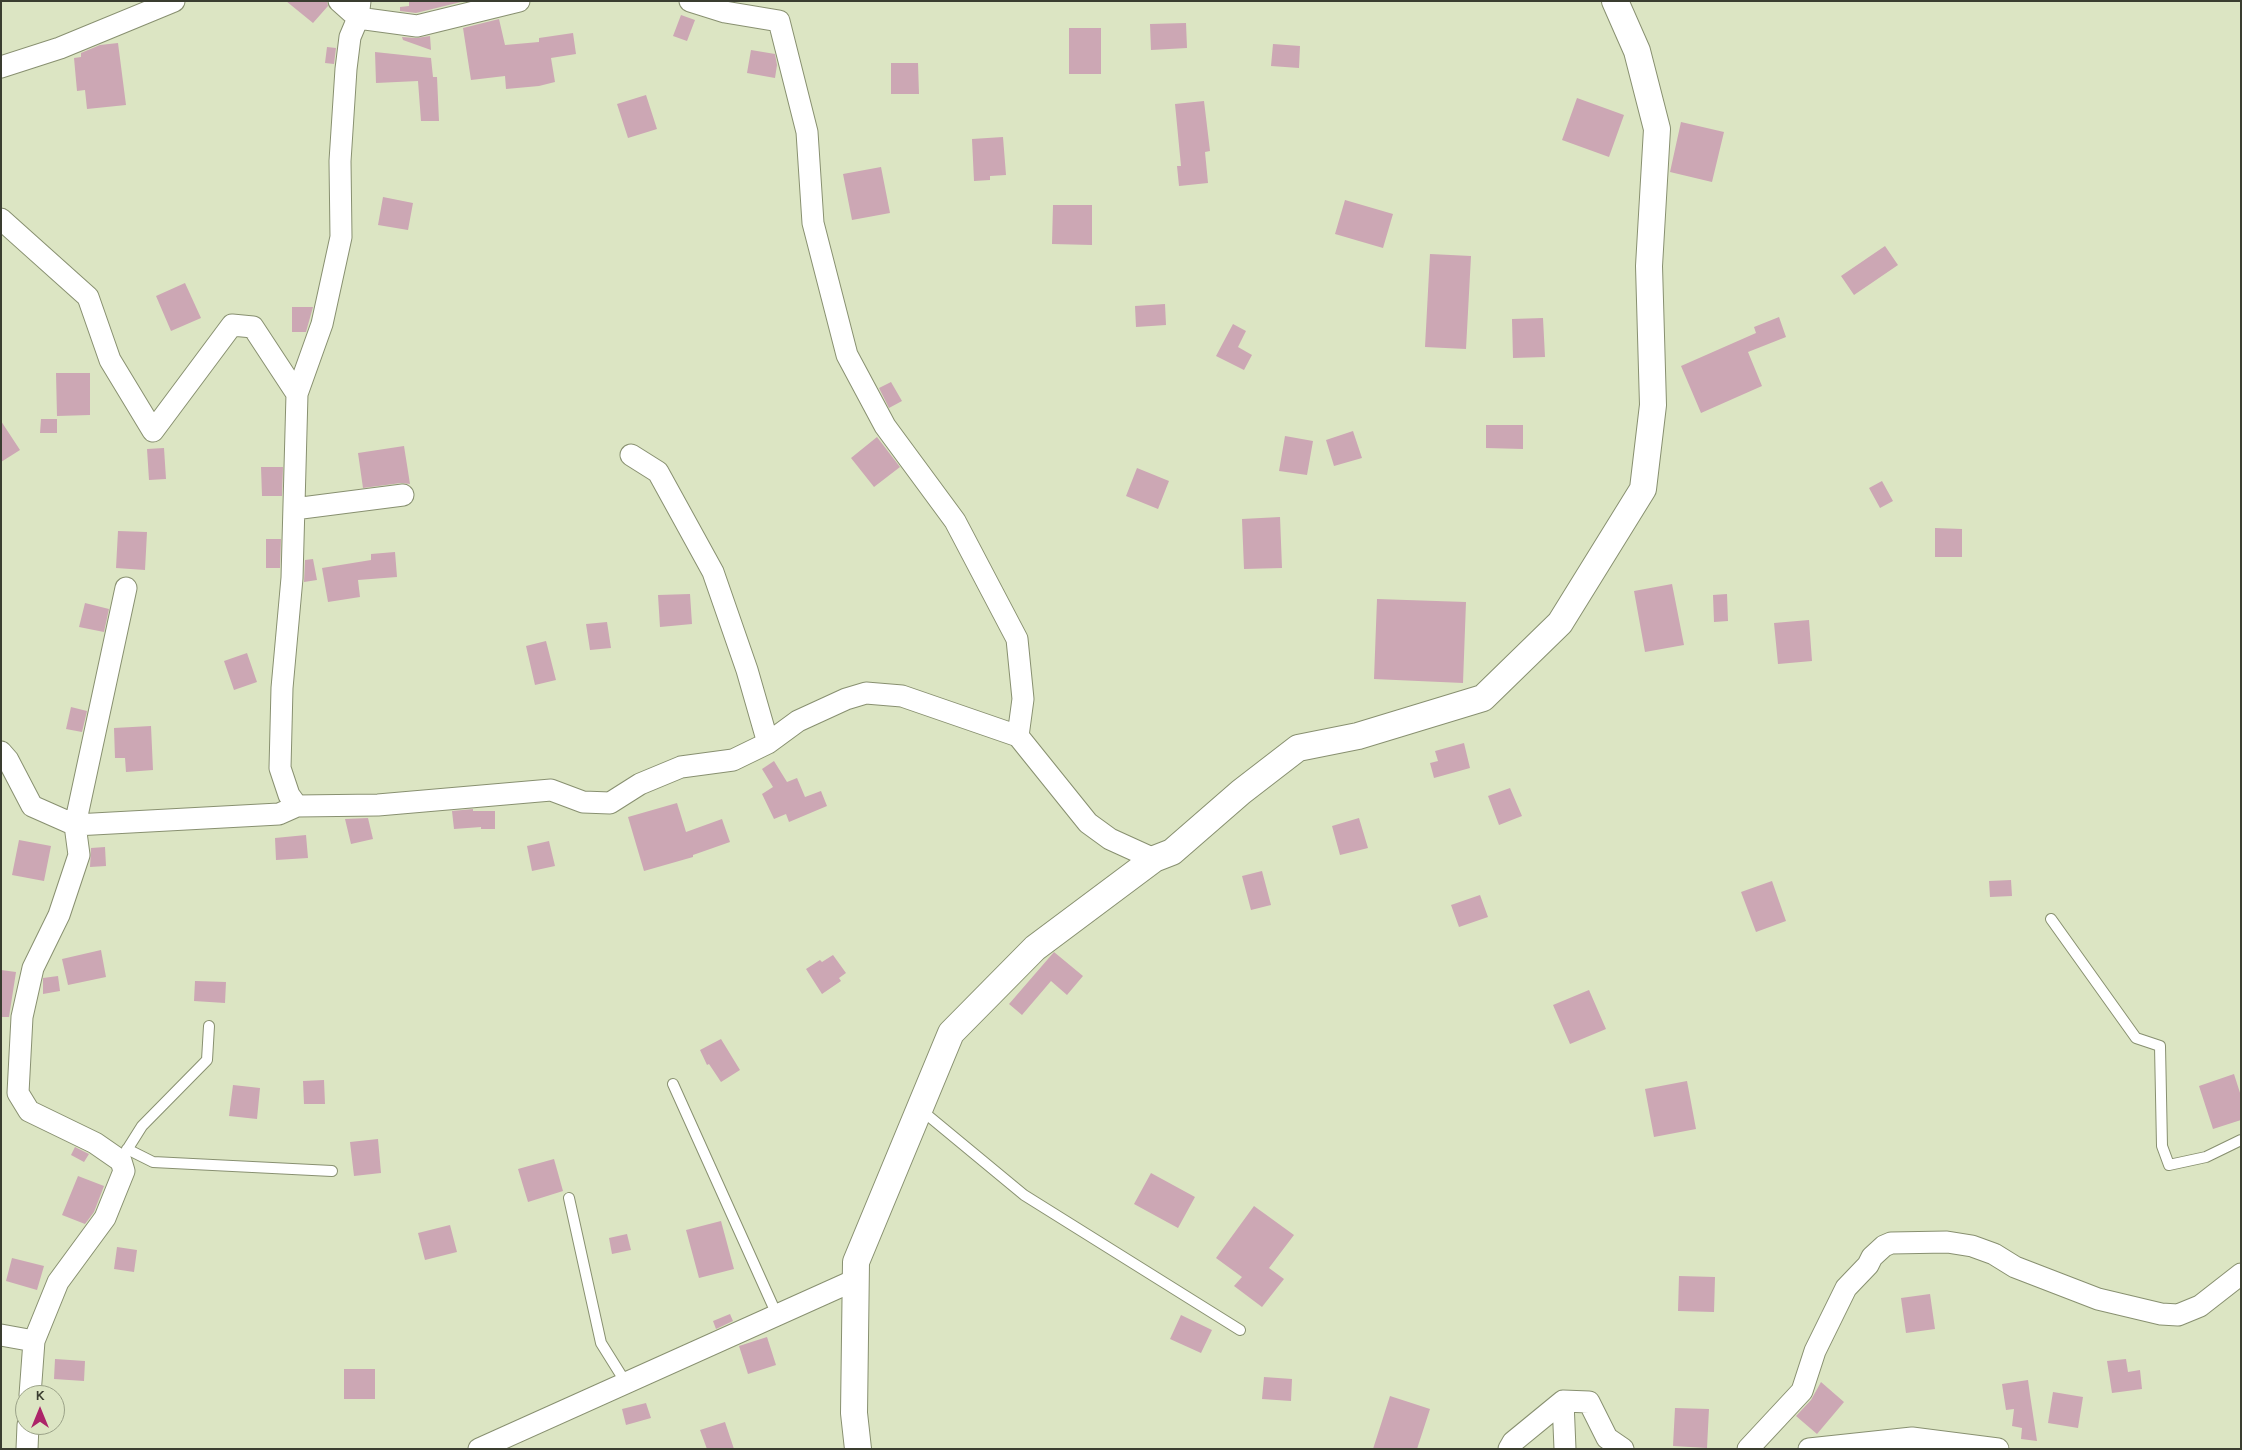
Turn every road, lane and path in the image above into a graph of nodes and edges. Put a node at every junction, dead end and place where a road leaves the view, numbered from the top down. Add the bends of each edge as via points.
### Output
1 (174, 1) edge
2 (339, 1) edge
3 (519, 1) edge
4 (690, 1) edge
5 (1615, 1) edge
6 (359, 10) edge
7 (1, 67) edge
8 (1, 218) edge
9 (297, 394) junction
10 (631, 455) dead end
11 (403, 495) dead end
12 (294, 509) junction
13 (126, 588) dead end
14 (1018, 736) junction
15 (768, 743) junction
16 (1, 752) edge
17 (297, 806) junction
18 (75, 826) junction
19 (1154, 859) junction
20 (2051, 919) dead end
21 (209, 1026) dead end
22 (673, 1084) dead end
23 (919, 1108) junction
24 (2241, 1140) edge
25 (124, 1155) junction
26 (332, 1171) dead end
27 (569, 1198) dead end
28 (2241, 1274) edge
29 (856, 1280) junction
30 (777, 1315) junction
31 (1240, 1330) dead end
32 (1, 1335) edge
33 (34, 1341) junction
34 (626, 1383) junction
35 (31, 1385) edge
36 (1563, 1401) junction
37 (27, 1435) edge
38 (26, 1449) edge
39 (479, 1449) edge
40 (858, 1449) edge
41 (1508, 1449) edge
42 (1565, 1449) edge
43 (1623, 1449) edge
44 (1748, 1449) edge
45 (1809, 1449) edge
46 (1998, 1449) edge

1 - 7 street via 60,48
2 - 6 street
3 - 6 street via 417,26
4 - 14 street via 725,12 779,21 807,132 813,223 847,355 885,426 955,521 1017,639 1023,699
5 - 19 street via 1637,51 1657,129 1649,266 1653,405 1643,489 1560,624 1483,698 1358,736 1298,748 1172,852
6 - 9 street via 350,37 346,69 340,161 341,237 322,324
8 - 9 street via 88,297 110,360 154,432 232,325 253,327
9 - 12 street
10 - 15 street via 658,472 713,572
11 - 12 street
12 - 17 street via 280,768 289,795
13 - 18 street
14 - 15 street via 902,696 866,693 798,721
14 - 19 street via 1088,823 1110,839
15 - 17 street via 733,760 681,767 640,784 610,802 583,802 551,790 378,805
16 - 18 street via 32,806
17 - 18 street via 279,814
18 - 25 street via 79,855 59,915 33,968 24,1009 18,1093 29,1111
19 - 23 street via 1035,948 951,1033
20 - 24 lane via 2136,1038 2160,1046 2162,1146 2170,1165 2206,1157
21 - 25 lane via 207,1060 142,1126
22 - 30 lane
23 - 29 street via 856,1262
23 - 31 lane via 1024,1195
25 - 26 lane via 153,1162
25 - 33 street via 124,1171 105,1218 58,1282
27 - 34 lane via 601,1343
28 - 44 street via 2200,1306 2178,1315 2161,1314 2098,1299 2015,1267 1972,1246 1947,1242 1891,1243 1872,1257 1846,1288 1815,1351 1802,1391
29 - 30 street
29 - 40 street via 854,1413
30 - 34 street
32 - 33 street
33 - 35 street
34 - 39 street
36 - 41 street
36 - 42 street
36 - 43 street via 1589,1402 1607,1438
37 - 38 street
45 - 46 street via 1912,1438

